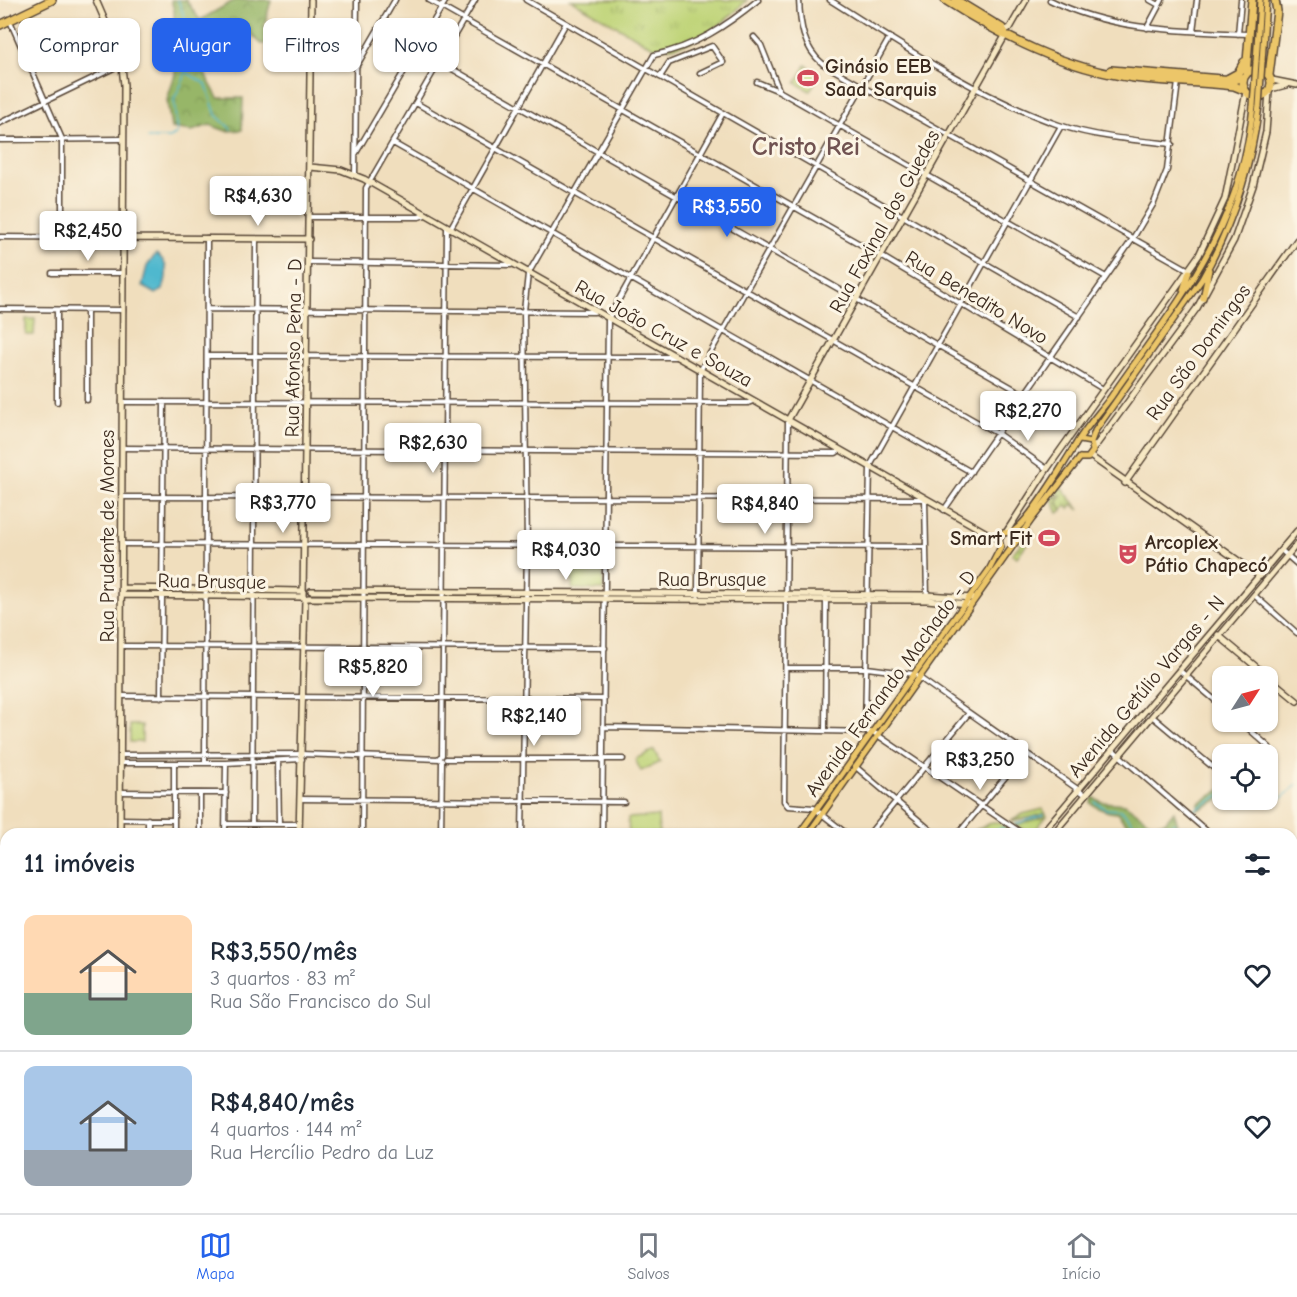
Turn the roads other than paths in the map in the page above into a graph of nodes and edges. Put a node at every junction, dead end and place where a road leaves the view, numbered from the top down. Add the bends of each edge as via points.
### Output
1 (42, 0) edge
2 (52, 0) edge
3 (96, 0) edge
4 (311, 0) edge
5 (357, 0) edge
6 (395, 0) edge
7 (429, 0) edge
8 (446, 0) edge
9 (476, 0) edge
10 (526, 0) edge
11 (758, 0) edge
12 (799, 0) edge
13 (830, 0) edge
14 (945, 0) edge
15 (956, 0) edge
16 (1026, 0) edge
17 (1050, 0) edge
18 (1150, 0) edge
19 (1162, 0) edge
20 (1197, 0) edge
21 (1242, 0) edge
22 (1252, 0) edge
23 (1260, 0) edge
24 (1266, 0) edge
25 (1277, 0) edge
26 (1159, 5) junction
27 (441, 7) junction
28 (104, 18) edge
29 (356, 18) edge
30 (464, 20) junction
31 (10, 21) junction
32 (0, 23) edge
33 (566, 23) junction
34 (1147, 28) junction
35 (459, 29) edge
36 (1193, 31) junction
37 (1003, 33) junction
38 (1238, 34) junction
39 (1248, 34) junction
40 (754, 36) dead end
41 (890, 37) junction
42 (1246, 54) junction
43 (361, 57) edge
44 (1259, 62) junction
45 (542, 64) junction
46 (646, 69) junction
47 (105, 72) edge
48 (123, 72) edge
49 (355, 72) edge
50 (434, 72) edge
51 (457, 72) edge
52 (700, 73) dead end
53 (1245, 76) junction
54 (660, 77) junction
55 (1271, 78) junction
56 (1225, 79) junction
57 (1178, 81) junction
58 (757, 82) dead end
59 (1287, 84) junction
60 (1297, 85) edge
61 (862, 86) junction
62 (976, 89) junction
63 (779, 91) junction
64 (1245, 91) junction
65 (1270, 91) junction
66 (47, 100) junction
67 (416, 103) junction
68 (1256, 106) junction
69 (518, 107) junction
70 (622, 110) junction
71 (723, 113) junction
72 (0, 123) edge
73 (839, 126) junction
74 (1061, 126) junction
75 (949, 136) junction
76 (62, 139) junction
77 (122, 139) junction
78 (0, 140) edge
79 (393, 142) junction
80 (1172, 144) junction
81 (495, 148) junction
82 (598, 152) junction
83 (356, 153) junction
84 (700, 154) junction
85 (816, 166) junction
86 (310, 167) junction
87 (355, 175) junction
88 (927, 176) junction
89 (367, 181) junction
90 (1030, 182) junction
91 (473, 188) junction
92 (575, 193) junction
93 (676, 197) junction
94 (793, 207) junction
95 (425, 215) junction
96 (904, 216) junction
97 (309, 217) junction
98 (366, 217) junction
99 (1007, 222) junction
100 (448, 228) junction
101 (551, 233) junction
102 (0, 237) edge
103 (62, 238) junction
104 (124, 238) junction
105 (207, 238) junction
106 (256, 238) junction
107 (653, 238) junction
108 (309, 239) junction
109 (1132, 240) junction
110 (1297, 240) edge
111 (769, 250) junction
112 (881, 256) junction
113 (309, 262) junction
114 (985, 262) junction
115 (365, 263) junction
116 (447, 264) junction
117 (511, 264) junction
118 (1210, 264) junction
119 (1189, 271) junction
120 (52, 273) dead end
121 (124, 273) junction
122 (528, 274) junction
123 (631, 278) junction
124 (1106, 278) junction
125 (746, 291) junction
126 (1203, 298) junction
127 (856, 300) junction
128 (960, 306) junction
129 (0, 309) edge
130 (207, 309) junction
131 (256, 309) junction
132 (308, 309) junction
133 (57, 310) junction
134 (87, 310) junction
135 (123, 310) junction
136 (365, 310) junction
137 (446, 310) junction
138 (524, 311) junction
139 (595, 312) junction
140 (1169, 316) junction
141 (1079, 317) junction
142 (608, 319) junction
143 (723, 331) junction
144 (833, 340) junction
145 (938, 346) junction
146 (207, 356) junction
147 (255, 356) junction
148 (308, 356) junction
149 (365, 356) junction
150 (446, 357) junction
151 (525, 357) junction
152 (676, 357) junction
153 (1050, 357) junction
154 (608, 358) junction
155 (700, 371) junction
156 (811, 381) junction
157 (915, 387) junction
158 (1102, 389) junction
159 (1025, 395) junction
160 (87, 400) dead end
161 (753, 401) junction
162 (57, 402) dead end
163 (122, 402) junction
164 (164, 402) junction
165 (206, 402) junction
166 (255, 402) junction
167 (307, 402) junction
168 (364, 402) junction
169 (445, 403) junction
170 (525, 403) junction
171 (607, 403) junction
172 (700, 403) junction
173 (788, 420) junction
174 (892, 427) junction
175 (998, 434) junction
176 (1080, 440) junction
177 (1092, 445) junction
178 (122, 448) junction
179 (1074, 448) junction
180 (164, 449) junction
181 (206, 449) junction
182 (255, 449) junction
183 (307, 449) junction
184 (364, 450) junction
185 (445, 450) junction
186 (840, 450) junction
187 (526, 451) junction
188 (607, 451) junction
189 (699, 452) junction
190 (788, 452) junction
191 (1090, 456) junction
192 (1080, 458) junction
193 (870, 466) junction
194 (1047, 468) junction
195 (971, 472) junction
196 (1125, 483) junction
197 (122, 497) junction
198 (306, 497) junction
199 (163, 498) junction
200 (204, 498) junction
201 (254, 498) junction
202 (363, 498) junction
203 (444, 498) junction
204 (526, 498) junction
205 (606, 499) junction
206 (924, 499) junction
207 (699, 500) junction
208 (788, 500) junction
209 (869, 500) junction
210 (944, 510) junction
211 (1297, 531) edge
212 (1009, 532) junction
213 (999, 540) junction
214 (1017, 541) junction
215 (122, 544) junction
216 (163, 544) junction
217 (205, 544) junction
218 (1297, 544) edge
219 (254, 545) junction
220 (305, 545) junction
221 (363, 545) junction
222 (444, 545) junction
223 (526, 546) junction
224 (606, 546) junction
225 (698, 546) junction
226 (787, 546) junction
227 (869, 547) junction
228 (925, 547) junction
229 (1001, 547) junction
230 (1011, 549) junction
231 (1281, 550) junction
232 (1287, 556) junction
233 (1297, 564) edge
234 (1259, 576) junction
235 (1266, 582) junction
236 (122, 591) junction
237 (526, 591) junction
238 (162, 592) junction
239 (205, 592) junction
240 (253, 593) junction
241 (306, 594) junction
242 (363, 594) junction
243 (442, 595) junction
244 (605, 596) junction
245 (1254, 596) junction
246 (698, 597) junction
247 (826, 597) junction
248 (970, 597) junction
249 (787, 598) junction
250 (869, 598) junction
251 (927, 598) junction
252 (526, 599) junction
253 (943, 599) junction
254 (976, 601) junction
255 (966, 603) junction
256 (972, 607) junction
257 (1230, 611) junction
258 (1227, 627) junction
259 (1212, 631) junction
260 (1297, 633) edge
261 (941, 637) junction
262 (1219, 637) junction
263 (947, 642) junction
264 (122, 646) junction
265 (163, 646) junction
266 (205, 647) junction
267 (254, 647) junction
268 (305, 647) junction
269 (363, 647) junction
270 (443, 647) junction
271 (526, 647) junction
272 (604, 648) junction
273 (1254, 666) edge
274 (786, 668) junction
275 (867, 668) junction
276 (825, 669) junction
277 (1179, 670) junction
278 (914, 674) junction
279 (1186, 676) junction
280 (921, 679) junction
281 (1278, 686) edge
282 (121, 696) junction
283 (161, 697) junction
284 (205, 697) junction
285 (253, 697) junction
286 (303, 698) junction
287 (362, 698) junction
288 (1212, 698) edge
289 (442, 699) junction
290 (525, 699) junction
291 (604, 699) junction
292 (1297, 701) edge
293 (969, 712) junction
294 (1153, 717) junction
295 (603, 728) junction
296 (784, 729) junction
297 (825, 729) junction
298 (865, 730) junction
299 (873, 732) junction
300 (1252, 732) edge
301 (879, 736) junction
302 (1266, 744) edge
303 (1112, 749) junction
304 (1026, 752) junction
305 (121, 754) junction
306 (1119, 755) junction
307 (205, 756) junction
308 (253, 756) junction
309 (361, 756) junction
310 (302, 757) junction
311 (442, 758) junction
312 (522, 758) junction
313 (601, 759) junction
314 (623, 759) dead end
315 (253, 762) junction
316 (278, 762) junction
317 (121, 763) junction
318 (174, 763) junction
319 (205, 763) junction
320 (226, 763) junction
321 (925, 766) junction
322 (1212, 766) edge
323 (856, 768) junction
324 (1078, 789) junction
325 (121, 792) junction
326 (174, 793) junction
327 (200, 793) junction
328 (226, 793) junction
329 (1086, 795) junction
330 (300, 799) junction
331 (362, 800) junction
332 (442, 800) junction
333 (523, 801) junction
334 (602, 802) junction
335 (624, 802) dead end
336 (897, 802) junction
337 (983, 806) junction
338 (820, 812) junction
339 (120, 819) junction
340 (148, 819) junction
341 (174, 820) junction
342 (226, 824) junction
343 (252, 824) junction
344 (279, 824) junction
345 (299, 824) junction
346 (120, 828) edge
347 (148, 828) edge
348 (174, 828) edge
349 (200, 828) edge
350 (226, 828) edge
351 (299, 828) edge
352 (362, 828) edge
353 (441, 828) edge
354 (522, 828) edge
355 (602, 828) edge
356 (805, 828) edge
357 (811, 828) edge
358 (840, 828) edge
359 (873, 828) edge
360 (928, 828) edge
361 (963, 828) edge
362 (1014, 828) edge
363 (1046, 828) edge
364 (1058, 828) edge
365 (1203, 828) edge

1 - 32 highway
2 - 31 highway
3 - 28 street
4 - 86 street, Rua Afonso Pena - D
5 - 29 street
6 - 43 street
7 - 27 street, Rua Benedito Novo
8 - 27 street
9 - 30 street
10 - 33 street
11 - 46 street via 708,36 677,51 654,55
12 - 61 street via 800,23 814,58
13 - 41 street
14 - 37 highway
15 - 37 highway via 1002,28
16 - 37 street, Rua Faxinal dos Guedes
17 - 34 street via 1072,11
18 - 26 street
19 - 26 street
20 - 36 street
21 - 38 street
22 - 39 highway
23 - 44 main road
24 - 44 main road
25 - 55 highway
26 - 34 street
27 - 30 street, Rua Benedito Novo
27 - 83 street
30 - 35 street
30 - 45 street, Rua Benedito Novo
31 - 32 highway
31 - 66 street
33 - 45 street
33 - 46 street
34 - 36 street
36 - 38 street
37 - 56 highway via 1111,70
37 - 57 highway via 1083,67 1122,76
37 - 62 street, Rua Faxinal dos Guedes
38 - 39 street
39 - 42 highway
40 - 63 street
41 - 61 street
41 - 62 street
42 - 53 highway
42 - 56 highway via 1238,73
44 - 68 main road, bridge
45 - 69 street
45 - 70 street, Rua Benedito Novo
46 - 54 street
46 - 70 street
47 - 66 street
48 - 77 street, Rua Prudente de Moraes
49 - 83 street
50 - 67 street
51 - 69 street
52 - 54 street via 723,62 712,46 669,63
53 - 55 highway via 1257,69
53 - 56 highway
53 - 64 highway
54 - 71 street
55 - 59 street
55 - 65 highway
57 - 64 highway via 1234,86
57 - 80 street
58 - 63 street
59 - 60 street
59 - 65 street
61 - 73 street
61 - 75 street
62 - 74 street
62 - 75 street, Rua Faxinal dos Guedes
63 - 73 street
64 - 65 highway via 1257,98
64 - 119 street via 1225,199
65 - 126 street via 1266,132 1253,186 1237,233
66 - 72 street
66 - 76 street
67 - 79 street
67 - 81 street
68 - 118 main road via 1245,180
68 - 140 main road via 1245,165 1222,229
69 - 81 street
69 - 82 street
70 - 82 street
70 - 84 street, Rua Benedito Novo
71 - 84 street
71 - 85 street
73 - 85 street
73 - 88 street
74 - 80 street
74 - 90 street
75 - 88 street, Rua Faxinal dos Guedes
75 - 90 street
76 - 77 street
76 - 78 street
76 - 103 street
77 - 104 street, Rua Prudente de Moraes
79 - 89 street
79 - 91 street
80 - 109 street via 1162,186
81 - 91 street
81 - 92 street
82 - 92 street
82 - 93 street
83 - 87 street
84 - 93 street
84 - 94 street, Rua Benedito Novo
85 - 94 street
85 - 96 street
86 - 87 street, Rua João Cruz e Souza
86 - 97 street, Rua Afonso Pena - D
87 - 89 street, Rua João Cruz e Souza
88 - 96 street, Rua Faxinal dos Guedes
88 - 99 street
89 - 95 street, Rua João Cruz e Souza
89 - 98 street
90 - 99 street
90 - 109 street
91 - 100 street
91 - 101 street
92 - 101 street
92 - 107 street
93 - 107 street
93 - 111 street
94 - 111 street
94 - 112 street, Rua Benedito Novo
95 - 98 street
95 - 100 street, Rua João Cruz e Souza
96 - 112 street, Rua Faxinal dos Guedes
96 - 114 street
97 - 98 street
97 - 108 street, Rua Afonso Pena - D
98 - 115 street
99 - 114 street
99 - 124 street
100 - 116 street
100 - 117 street, Rua João Cruz e Souza
101 - 122 street
101 - 123 street
102 - 103 street
103 - 104 street
104 - 105 street
104 - 121 street, Rua Prudente de Moraes
105 - 106 street
105 - 130 street
106 - 108 street
106 - 131 street
107 - 123 street
107 - 125 street
108 - 113 street, Rua Afonso Pena - D
109 - 119 street
109 - 124 street
110 - 196 street, Rua São Domingos
111 - 125 street
111 - 127 street
112 - 127 street, Rua Faxinal dos Guedes
112 - 128 street, Rua Benedito Novo
113 - 115 street
113 - 132 street, Rua Afonso Pena - D
114 - 128 street
114 - 141 street
115 - 116 street
115 - 136 street
116 - 117 street
116 - 137 street
117 - 122 street, Rua João Cruz e Souza
118 - 126 main road
118 - 177 main road via 1095,431
119 - 140 main road
119 - 158 street
120 - 121 street
121 - 135 street, Rua Prudente de Moraes
122 - 138 street
122 - 139 street, Rua João Cruz e Souza
123 - 142 street
123 - 143 street
124 - 141 street
125 - 143 street
125 - 144 street
126 - 177 street
127 - 144 street, Rua Faxinal dos Guedes
127 - 145 street
128 - 145 street
128 - 153 street, Rua Benedito Novo
129 - 133 street
130 - 131 street
130 - 146 street
131 - 132 street
131 - 147 street
132 - 136 street
132 - 148 street, Rua Afonso Pena - D
133 - 134 street
133 - 162 street
134 - 135 street
134 - 160 street
135 - 163 street, Rua Prudente de Moraes
136 - 137 street
136 - 149 street
137 - 138 street
137 - 150 street
138 - 139 street
138 - 151 street
139 - 142 street, Rua João Cruz e Souza
140 - 176 main road
141 - 153 street
142 - 152 street, Rua João Cruz e Souza
142 - 154 street
143 - 155 street
143 - 156 street
144 - 156 street, Rua Faxinal dos Guedes
144 - 157 street
145 - 157 street
145 - 159 street
146 - 147 street
146 - 165 street
147 - 148 street
147 - 166 street
148 - 149 street
148 - 167 street, Rua Afonso Pena - D
149 - 150 street
149 - 168 street
150 - 151 street
150 - 169 street
151 - 154 street
151 - 170 street
152 - 154 street
152 - 155 street, Rua João Cruz e Souza
153 - 158 street, Rua Benedito Novo
153 - 159 street
154 - 171 street
155 - 161 street, Rua João Cruz e Souza
155 - 172 street
156 - 173 street, Rua Faxinal dos Guedes
156 - 174 street
157 - 174 street
157 - 175 street
158 - 194 street
159 - 175 street
161 - 172 street
161 - 173 street, Rua João Cruz e Souza
163 - 164 street
163 - 178 street, Rua Prudente de Moraes
164 - 165 street
164 - 180 street
165 - 166 street
165 - 181 street
166 - 167 street
166 - 182 street
167 - 168 street
167 - 183 street, Rua Afonso Pena - D
168 - 169 street
168 - 184 street
169 - 170 street
169 - 185 street
170 - 171 street
170 - 187 street
171 - 172 street
171 - 188 street
172 - 189 street
173 - 186 street, Rua João Cruz e Souza
173 - 190 street
174 - 193 street
174 - 195 street
175 - 194 street
175 - 195 street
176 - 177 main road
176 - 179 main road
177 - 191 main road
178 - 180 street
178 - 197 street, Rua Prudente de Moraes
179 - 192 main road
179 - 212 main road via 1031,512
180 - 181 street
180 - 199 street
181 - 182 street
181 - 200 street
182 - 183 street
182 - 201 street
183 - 184 street
183 - 198 street, Rua Afonso Pena - D
184 - 185 street
184 - 202 street
185 - 187 street
185 - 203 street
186 - 190 street
186 - 193 street, Rua João Cruz e Souza
187 - 188 street
187 - 204 street
188 - 189 street
188 - 205 street
189 - 190 street
189 - 207 street
190 - 208 street
191 - 192 main road
191 - 196 street
192 - 214 main road
193 - 206 street, Rua João Cruz e Souza
193 - 209 street
194 - 212 street
195 - 210 street
196 - 234 street
197 - 199 street
197 - 215 street, Rua Prudente de Moraes
198 - 201 street
198 - 202 street
198 - 220 street, Rua Afonso Pena - D
199 - 200 street
199 - 216 street
200 - 201 street
200 - 217 street
201 - 219 street
202 - 203 street
202 - 221 street
203 - 204 street
203 - 222 street
204 - 205 street
204 - 223 street
205 - 207 street
205 - 224 street
206 - 209 street
206 - 210 street, Rua João Cruz e Souza
206 - 228 street
207 - 208 street
207 - 225 street
208 - 209 street
208 - 226 street
209 - 227 street
210 - 213 street, Rua João Cruz e Souza
211 - 231 street, Avenida Getúlio Vargas - N
212 - 213 main road
212 - 214 main road
213 - 229 main road
214 - 230 main road, Avenida Fernando Machado - D
215 - 216 street
215 - 236 street, Rua Prudente de Moraes
216 - 217 street
216 - 238 street
217 - 219 street
217 - 239 street
218 - 232 street, Avenida Getúlio Vargas - N
219 - 220 street
219 - 240 street
220 - 221 street
220 - 241 street, Rua Afonso Pena - D
221 - 222 street
221 - 242 street
222 - 223 street
222 - 243 street
223 - 224 street
223 - 237 street
224 - 225 street
224 - 244 street
225 - 226 street
225 - 246 street
226 - 227 street
226 - 249 street
227 - 228 street
227 - 250 street
228 - 251 street
229 - 230 main road
229 - 248 main road, Avenida Fernando Machado - D
230 - 254 main road, Avenida Fernando Machado - D
231 - 232 street
231 - 234 street, Avenida Getúlio Vargas - N
232 - 233 street
232 - 235 street, Avenida Getúlio Vargas - N
234 - 235 street
234 - 257 street, Avenida Getúlio Vargas - N
235 - 245 street, Avenida Getúlio Vargas - N
236 - 238 street, Rua Brusque
236 - 264 street, Rua Prudente de Moraes
237 - 243 street, Rua Brusque
237 - 244 street, Rua Brusque
237 - 252 street
238 - 239 street, Rua Brusque
238 - 265 street
239 - 240 street, Rua Brusque
239 - 266 street
240 - 241 street, Rua Brusque
240 - 267 street
241 - 242 street, Rua Brusque
241 - 268 street, Rua Afonso Pena - D
242 - 243 street, Rua Brusque
242 - 269 street
243 - 252 street, Rua Brusque
243 - 270 street
244 - 246 street, Rua Brusque
244 - 252 street, Rua Brusque
244 - 272 street
245 - 258 street, Avenida Getúlio Vargas - N
245 - 260 street
246 - 249 street, Rua Brusque
247 - 249 street, Rua Brusque
247 - 250 street, Rua Brusque
247 - 276 street
248 - 253 street, Rua Brusque
248 - 254 street
248 - 255 main road, Avenida Fernando Machado - D
249 - 274 street
250 - 251 street, Rua Brusque
250 - 275 street
251 - 253 street, Rua Brusque
252 - 271 street
253 - 255 street, Rua Brusque
254 - 256 main road, Avenida Fernando Machado - D
255 - 256 street
255 - 261 main road, Avenida Fernando Machado - D
256 - 263 main road, Avenida Fernando Machado - D
257 - 258 street
257 - 259 street, Avenida Getúlio Vargas - N
258 - 262 street, Avenida Getúlio Vargas - N
259 - 262 street
259 - 277 street, Avenida Getúlio Vargas - N
261 - 263 main road
261 - 278 main road, Avenida Fernando Machado - D
262 - 273 street
262 - 279 street, Avenida Getúlio Vargas - N
263 - 280 main road, Avenida Fernando Machado - D
264 - 265 street
264 - 282 street, Rua Prudente de Moraes
265 - 266 street
265 - 283 street
266 - 267 street
266 - 284 street
267 - 268 street
267 - 285 street
268 - 269 street
268 - 286 street, Rua Afonso Pena - D
269 - 270 street
269 - 287 street
270 - 271 street
270 - 289 street
271 - 272 street
271 - 290 street
272 - 291 street
274 - 276 street
274 - 296 street
275 - 276 street
275 - 278 street
275 - 298 street
276 - 297 street
277 - 279 street
277 - 303 street, Avenida Getúlio Vargas - N
278 - 280 street
278 - 299 main road, Avenida Fernando Machado - D
279 - 288 street
279 - 294 street, Avenida Getúlio Vargas - N
280 - 293 street
280 - 301 main road, Avenida Fernando Machado - D
281 - 292 street
282 - 283 street
282 - 305 street, Rua Prudente de Moraes
283 - 284 street
284 - 285 street
284 - 307 street
285 - 286 street
285 - 308 street
286 - 287 street
286 - 310 street, Rua Afonso Pena - D
287 - 289 street
287 - 309 street
289 - 290 street
289 - 311 street
290 - 291 street
290 - 312 street
291 - 295 street
293 - 304 street
293 - 321 street
294 - 306 street, Avenida Getúlio Vargas - N
294 - 322 street
295 - 296 street
295 - 313 street
296 - 297 street
296 - 338 street via 784,801 788,806 809,806
297 - 298 street
298 - 299 street
299 - 301 street
299 - 338 main road, Avenida Fernando Machado - D
300 - 302 street
301 - 321 street
301 - 323 main road, Avenida Fernando Machado - D
303 - 306 street
303 - 324 street, Avenida Getúlio Vargas - N
304 - 324 street
304 - 337 street
305 - 307 street
305 - 317 street, Rua Prudente de Moraes
306 - 329 street, Avenida Getúlio Vargas - N
306 - 365 street
307 - 308 street
307 - 319 street
308 - 310 street
308 - 315 street
309 - 310 street
309 - 311 street
309 - 331 street
310 - 316 street
310 - 330 street, Rua Afonso Pena - D
311 - 312 street
311 - 332 street
312 - 313 street
312 - 333 street
313 - 314 street
313 - 334 street
315 - 316 street
315 - 320 street
315 - 343 street
316 - 344 street
317 - 318 street
317 - 325 street, Rua Prudente de Moraes
318 - 319 street
318 - 326 street
319 - 320 street
320 - 328 street
321 - 336 street
321 - 337 street
323 - 336 street
323 - 338 main road, Avenida Fernando Machado - D
324 - 329 street
324 - 363 street, Avenida Getúlio Vargas - N
325 - 326 street
325 - 339 street, Rua Prudente de Moraes
326 - 327 street
326 - 341 street
327 - 328 street
327 - 349 street
328 - 342 street
329 - 364 street, Avenida Getúlio Vargas - N
330 - 331 street
330 - 345 street, Rua Afonso Pena - D
331 - 332 street
331 - 352 street
332 - 333 street
332 - 353 street
333 - 334 street
333 - 354 street
334 - 335 street
334 - 355 street
336 - 359 street
336 - 360 street
337 - 361 street
337 - 362 street
338 - 356 main road, Avenida Fernando Machado - D
338 - 357 main road, Avenida Fernando Machado - D
338 - 358 street
339 - 340 street
339 - 346 street, Rua Prudente de Moraes
340 - 341 street
340 - 347 street
341 - 348 street
342 - 343 street
342 - 350 street
343 - 344 street
344 - 345 street
345 - 351 street, Rua Afonso Pena - D

